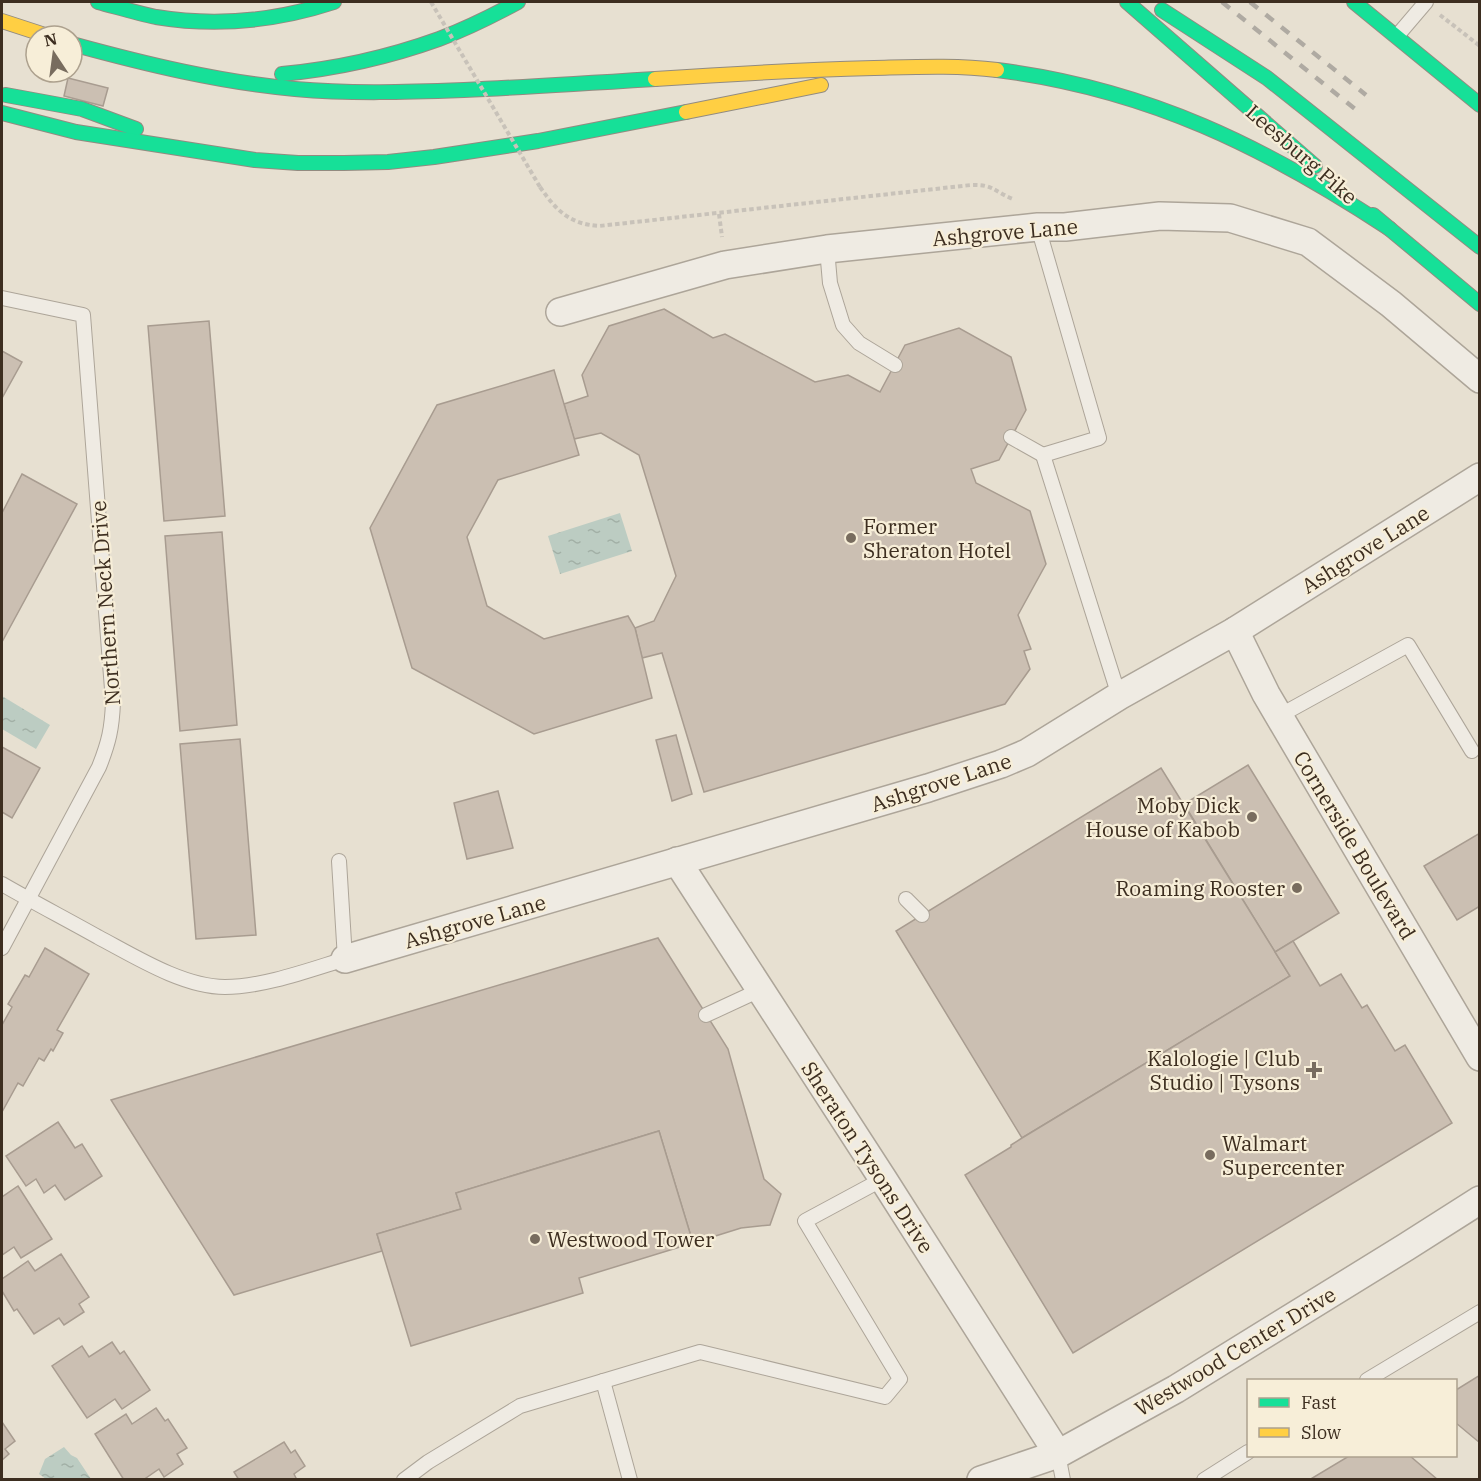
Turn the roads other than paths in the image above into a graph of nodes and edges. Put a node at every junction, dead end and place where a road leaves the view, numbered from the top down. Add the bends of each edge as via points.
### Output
1 (98, 2) edge
2 (334, 2) edge
3 (518, 2) edge
4 (1127, 2) edge
5 (1148, 2) edge
6 (1354, 2) edge
7 (1426, 2) edge
8 (2, 21) edge
9 (24, 28) edge
10 (1397, 36) junction
11 (84, 48) edge
12 (911, 67) junction
13 (199, 76) junction
14 (2, 94) edge
15 (1479, 105) edge
16 (2, 113) edge
17 (215, 154) junction
18 (1038, 227) junction
19 (1390, 230) junction
20 (1479, 247) edge
21 (828, 249) junction
22 (2, 298) edge
23 (1479, 304) edge
24 (560, 312) dead end
25 (895, 365) dead end
26 (1479, 380) edge
27 (1011, 437) dead end
28 (1042, 455) junction
29 (1479, 477) edge
30 (1234, 631) junction
31 (1119, 696) junction
32 (1279, 716) junction
33 (1472, 751) dead end
34 (339, 861) dead end
35 (677, 861) junction
36 (2, 884) edge
37 (29, 899) junction
38 (906, 899) dead end
39 (922, 915) dead end
40 (2, 948) edge
41 (345, 959) junction
42 (760, 990) junction
43 (706, 1015) dead end
44 (1479, 1057) edge
45 (883, 1179) junction
46 (1479, 1200) edge
47 (1479, 1312) edge
48 (1369, 1379) edge
49 (603, 1381) junction
50 (1247, 1453) edge
51 (1060, 1467) edge
52 (404, 1479) edge
53 (630, 1479) edge
54 (981, 1479) edge
55 (1204, 1479) edge

1 - 2 highway via 166,18 252,22
3 - 13 highway via 440,38 348,64 279,74
4 - 19 highway, Leesburg Pike
5 - 20 highway via 1267,78
6 - 10 highway
7 - 10 lane
8 - 9 highway
10 - 15 highway
11 - 13 highway
12 - 13 highway via 799,69 377,92 299,90
12 - 17 highway via 608,129 434,157 298,163
12 - 19 highway via 998,70 1102,90 1150,105 1190,119 1297,171
14 - 17 highway via 82,108 178,145
16 - 17 highway via 98,137
18 - 21 street, Ashgrove Lane
18 - 26 street, Ashgrove Lane via 1160,216 1230,218 1308,242 1391,304
18 - 28 lane via 1099,438
19 - 23 highway, Leesburg Pike
21 - 24 street, Ashgrove Lane via 725,265
21 - 25 lane via 830,283 843,325 859,344
22 - 37 lane, Northern Neck Drive via 83,315 113,702 112,725 99,767
27 - 28 lane
28 - 31 lane
29 - 30 street, Ashgrove Lane
30 - 31 street, Ashgrove Lane
30 - 32 street, Cornerside Boulevard
31 - 35 street, Ashgrove Lane via 1028,753 1001,764
32 - 33 lane via 1408,645
32 - 44 street, Cornerside Boulevard
34 - 41 lane
35 - 41 street, Ashgrove Lane
35 - 42 street, Sheraton Tysons Drive
36 - 37 lane
37 - 40 lane, Northern Neck Drive
37 - 41 lane via 148,964 205,985 252,984
38 - 39 lane
42 - 43 lane
42 - 45 street, Sheraton Tysons Drive
45 - 49 lane via 805,1221 900,1379 885,1397 700,1352
45 - 51 street, Sheraton Tysons Drive
46 - 51 street, Westwood Center Drive via 1176,1389
47 - 48 lane
49 - 52 lane via 520,1406
49 - 53 lane
50 - 55 lane
51 - 54 street, Westwood Center Drive

